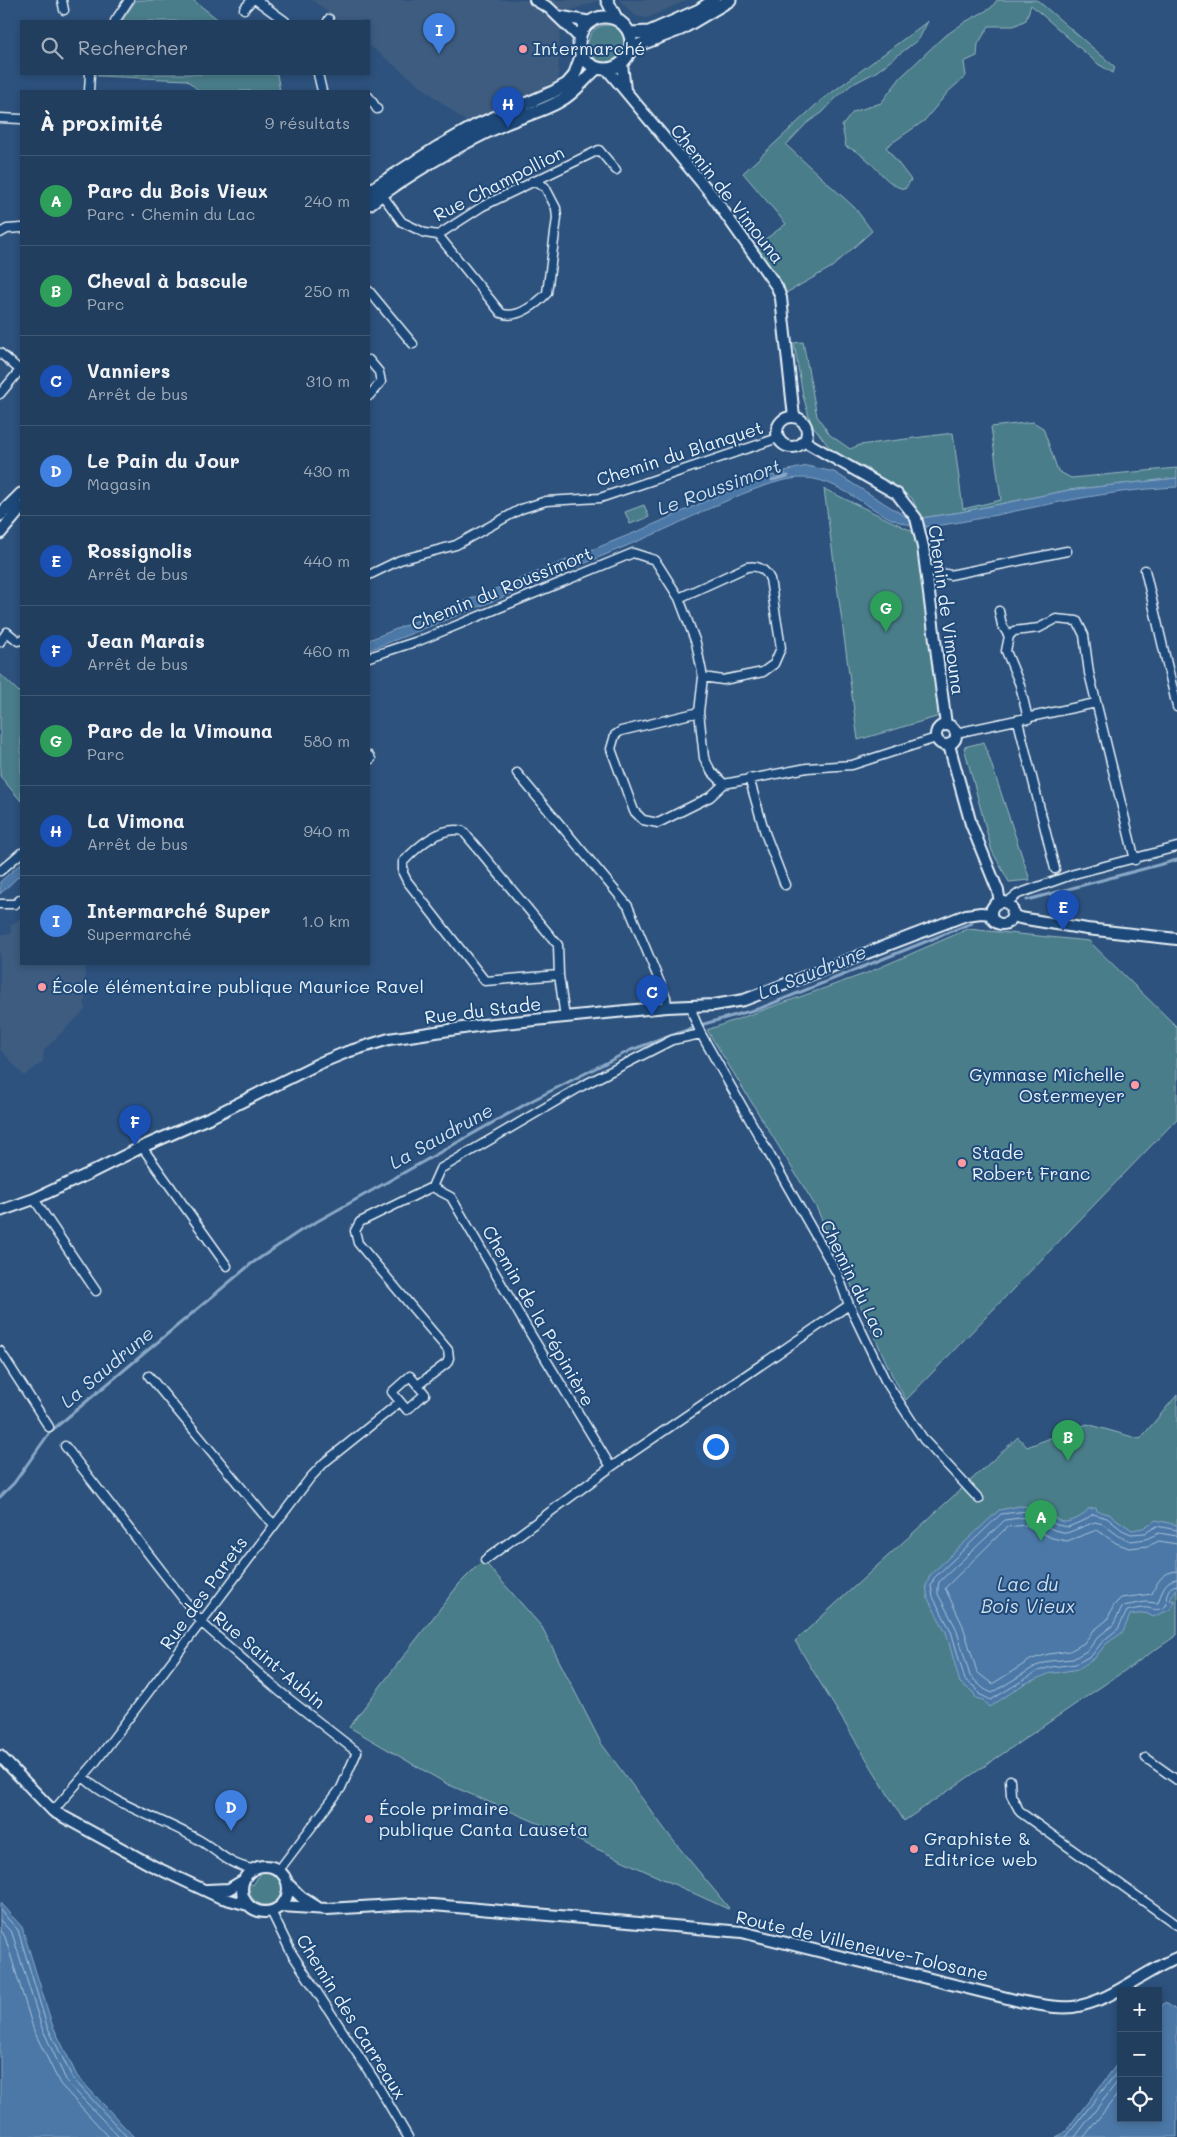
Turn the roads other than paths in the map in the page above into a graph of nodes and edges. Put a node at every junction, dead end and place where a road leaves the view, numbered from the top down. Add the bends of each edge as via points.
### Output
1 (62, 0) edge
2 (129, 0) edge
3 (252, 0) edge
4 (256, 0) edge
5 (535, 0) edge
6 (714, 0) edge
7 (730, 0) edge
8 (607, 2) edge
9 (244, 9) dead end
10 (64, 10) dead end
11 (556, 16) junction
12 (596, 19) junction
13 (116, 20) edge
14 (284, 20) edge
15 (617, 20) junction
16 (630, 33) junction
17 (580, 38) junction
18 (631, 48) junction
19 (582, 54) junction
20 (622, 64) junction
21 (602, 68) junction
22 (90, 75) edge
23 (318, 75) edge
24 (89, 90) edge
25 (322, 90) edge
26 (625, 90) junction
27 (370, 98) edge
28 (377, 109) dead end
29 (0, 118) edge
30 (20, 119) edge
31 (616, 170) dead end
32 (532, 181) junction
33 (376, 190) edge
34 (370, 202) edge
35 (20, 228) edge
36 (0, 233) edge
37 (438, 235) junction
38 (370, 292) edge
39 (413, 344) dead end
40 (0, 353) edge
41 (370, 361) edge
42 (20, 370) edge
43 (0, 394) edge
44 (370, 395) edge
45 (794, 417) junction
46 (778, 438) junction
47 (804, 440) junction
48 (20, 495) edge
49 (20, 509) edge
50 (0, 515) edge
51 (0, 533) edge
52 (1067, 550) dead end
53 (926, 569) junction
54 (1145, 570) dead end
55 (370, 575) edge
56 (679, 598) junction
57 (998, 611) dead end
58 (1009, 636) junction
59 (20, 640) edge
60 (0, 642) edge
61 (370, 657) edge
62 (702, 677) junction
63 (1096, 703) junction
64 (1177, 706) edge
65 (699, 712) junction
66 (1028, 719) junction
67 (1018, 721) junction
68 (946, 725) junction
69 (956, 733) junction
70 (936, 738) junction
71 (949, 745) junction
72 (517, 773) dead end
73 (749, 778) junction
74 (724, 784) junction
75 (1177, 848) edge
76 (20, 854) edge
77 (1135, 860) junction
78 (1055, 869) dead end
79 (0, 871) edge
80 (785, 885) dead end
81 (20, 900) edge
82 (1003, 903) junction
83 (0, 904) edge
84 (991, 914) junction
85 (1012, 915) junction
86 (1177, 939) edge
87 (559, 975) junction
88 (667, 1008) junction
89 (693, 1011) junction
90 (565, 1018) junction
91 (700, 1031) junction
92 (142, 1147) junction
93 (432, 1186) junction
94 (34, 1199) junction
95 (0, 1211) edge
96 (227, 1266) dead end
97 (96, 1292) dead end
98 (850, 1305) junction
99 (0, 1351) edge
100 (149, 1376) dead end
101 (418, 1385) junction
102 (397, 1404) junction
103 (49, 1427) dead end
104 (65, 1446) dead end
105 (611, 1467) junction
106 (979, 1499) dead end
107 (274, 1524) junction
108 (485, 1560) dead end
109 (202, 1623) junction
110 (2, 1758) edge
111 (1146, 1758) dead end
112 (84, 1777) junction
113 (1010, 1780) dead end
114 (1177, 1780) edge
115 (53, 1811) junction
116 (252, 1869) junction
117 (279, 1870) junction
118 (244, 1880) junction
119 (288, 1884) junction
120 (205, 1890) junction
121 (248, 1905) junction
122 (282, 1906) junction
123 (318, 1907) junction
124 (272, 1912) junction
125 (1177, 1925) edge
126 (1177, 1958) edge
127 (408, 2137) edge

1 - 10 street
2 - 13 street
3 - 9 street
4 - 14 street
5 - 11 street
6 - 16 main road via 649,32
7 - 18 main road via 681,29
8 - 12 main road
8 - 15 main road
11 - 12 street
11 - 17 street
12 - 15 main road
12 - 17 main road via 583,29
15 - 16 main road
16 - 18 main road
17 - 19 main road
18 - 20 main road
19 - 21 main road via 587,62
19 - 33 main road via 574,76 567,84 475,126
20 - 21 main road
20 - 26 street
21 - 26 street, Chemin de Vimouna
21 - 33 main road via 582,80 576,89 559,101 478,136
22 - 24 street
23 - 25 street
26 - 45 street, Chemin de Vimouna via 712,195 777,287 781,298
27 - 28 street
29 - 30 street
31 - 32 street, Rue Champollion via 599,150
32 - 37 street, Rue Champollion via 483,206
32 - 37 street via 545,187 552,198 557,218 547,293 518,314 501,313
33 - 34 main road
33 - 37 street, Rue Champollion via 402,222 425,233
35 - 36 street
38 - 39 street
40 - 42 street
41 - 44 street via 379,372 381,382
42 - 43 street
45 - 46 street via 780,422
45 - 47 street via 805,426
46 - 47 street via 792,447
46 - 55 street, Chemin du Blanquet via 600,498 546,501 521,509 456,545 400,560
47 - 53 street, Chemin de Vimouna via 897,494 916,518
48 - 50 main road
49 - 51 main road
52 - 53 street via 950,575
53 - 68 street, Chemin de Vimouna
54 - 64 street
56 - 61 street, Chemin du Roussimort via 655,560 627,554 421,640
56 - 62 street via 696,643
56 - 62 street via 747,567 764,570 770,579 781,648 774,664 764,672 723,680
57 - 58 street
58 - 63 street via 1014,631 1039,628 1056,619 1077,621 1084,635
58 - 66 street via 1006,651 1020,685
59 - 60 street via 7,632
62 - 65 street
63 - 66 street
63 - 77 street
65 - 74 street via 704,758
65 - 74 street via 621,730 615,735 611,749 634,811 650,823 658,823 688,810
66 - 67 street
67 - 69 street
67 - 78 street
68 - 69 street
68 - 70 street via 938,728
69 - 71 street
70 - 71 street via 940,743
70 - 73 street via 852,764
71 - 82 street via 971,824
72 - 88 street via 628,906 666,998
73 - 74 street
73 - 80 street
75 - 77 street
76 - 79 street
77 - 82 street via 1074,874 1018,894
81 - 83 street via 15,904
82 - 84 street via 993,906
82 - 85 street via 1012,909
84 - 85 street via 996,922 1003,924
84 - 89 street, Rue du Stade via 966,915 744,1000
85 - 86 street via 1077,928
87 - 87 street via 485,981 407,881 403,862 412,852 447,830 462,831 558,946
87 - 90 street
88 - 89 street, Rue du Stade
88 - 90 street, Rue du Stade
89 - 91 street, Chemin du Lac
90 - 92 street, Rue du Stade via 483,1025 389,1039 320,1063
91 - 93 street via 672,1040 574,1091 440,1169
91 - 98 street, Chemin du Lac via 838,1275
92 - 94 street, Rue du Stade
92 - 96 street
93 - 101 street via 360,1222 355,1231 358,1243 448,1350 447,1363
93 - 105 street, Chemin de la Pépinière via 451,1197
94 - 95 street, Rue du Stade
94 - 97 street
98 - 105 street
98 - 106 street, Chemin du Lac via 885,1380 924,1440
99 - 103 street
100 - 107 street
101 - 102 street via 425,1394 407,1410
101 - 102 street via 410,1376 392,1392
102 - 107 street, Rue des Parets via 325,1462
104 - 109 street, Rue Saint-Aubin
105 - 108 street
107 - 109 street, Rue des Parets
109 - 112 street, Rue des Parets
109 - 117 street, Rue Saint-Aubin via 279,1691 357,1752 341,1788
110 - 115 street
111 - 114 street
112 - 115 street, Rue des Parets
112 - 116 street via 106,1794 199,1840 228,1861
113 - 125 street via 1011,1795 1020,1812
115 - 120 street via 153,1866
116 - 117 street via 269,1866
116 - 118 street
117 - 119 street
118 - 120 street via 229,1888
118 - 121 street via 243,1895
119 - 122 street via 288,1896
119 - 123 street, Route de Villeneuve-Tolosane
120 - 121 street
121 - 124 street via 259,1911
122 - 123 street, Route de Villeneuve-Tolosane
122 - 124 street
123 - 126 street, Route de Villeneuve-Tolosane via 348,1909 433,1905 742,1932 1019,2001 1059,2007 1073,2007 1101,1998
124 - 127 street, Chemin des Carreaux via 291,1952 375,2080

